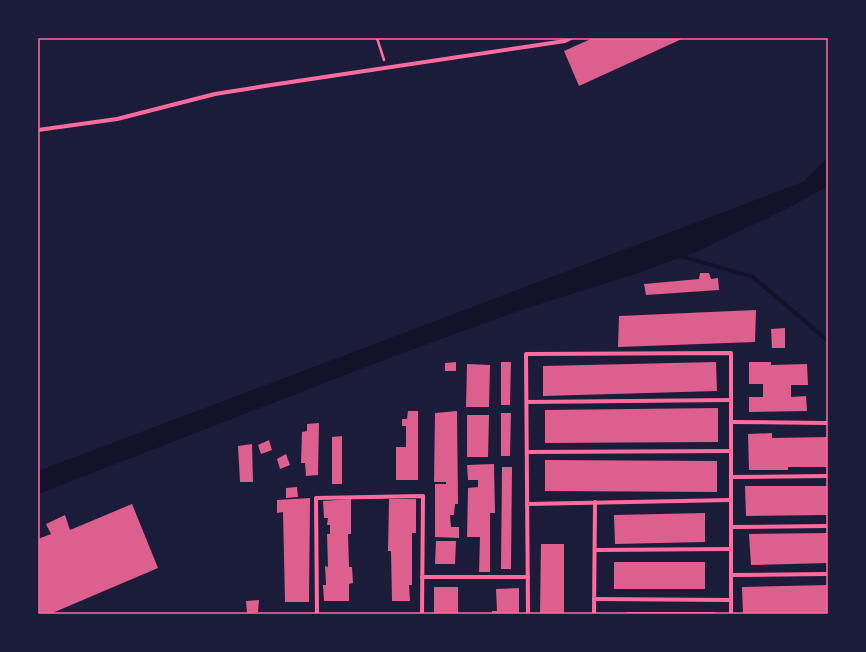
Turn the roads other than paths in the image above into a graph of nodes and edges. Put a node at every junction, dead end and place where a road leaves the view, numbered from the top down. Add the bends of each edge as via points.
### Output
1 (571, 38) edge
2 (38, 130) edge
3 (731, 400) junction
4 (527, 402) junction
5 (731, 422) junction
6 (828, 423) edge
7 (731, 451) junction
8 (527, 452) junction
9 (828, 476) edge
10 (731, 477) junction
11 (731, 500) junction
12 (595, 502) junction
13 (527, 504) junction
14 (828, 526) edge
15 (731, 527) junction
16 (731, 549) junction
17 (595, 550) junction
18 (828, 574) edge
19 (731, 575) junction
20 (422, 577) junction
21 (528, 577) junction
22 (594, 599) junction
23 (731, 600) junction
24 (317, 614) edge
25 (422, 614) edge
26 (528, 614) edge
27 (594, 614) edge
28 (731, 614) edge

1 - 2 street via 565,41 215,94 117,120
3 - 4 street
3 - 4 street via 731,353 526,354
3 - 5 street
4 - 8 street
5 - 6 street
5 - 7 street
7 - 8 street
7 - 10 street
8 - 13 street
9 - 10 street
10 - 11 street
11 - 12 street
11 - 15 street
12 - 13 street
12 - 17 street
13 - 21 street
14 - 15 street
15 - 16 street
16 - 17 street
16 - 19 street
17 - 22 street
18 - 19 street
19 - 23 street
20 - 21 street
20 - 24 street via 423,496 316,498
20 - 25 street
21 - 26 street
22 - 23 street
22 - 27 street
23 - 28 street

